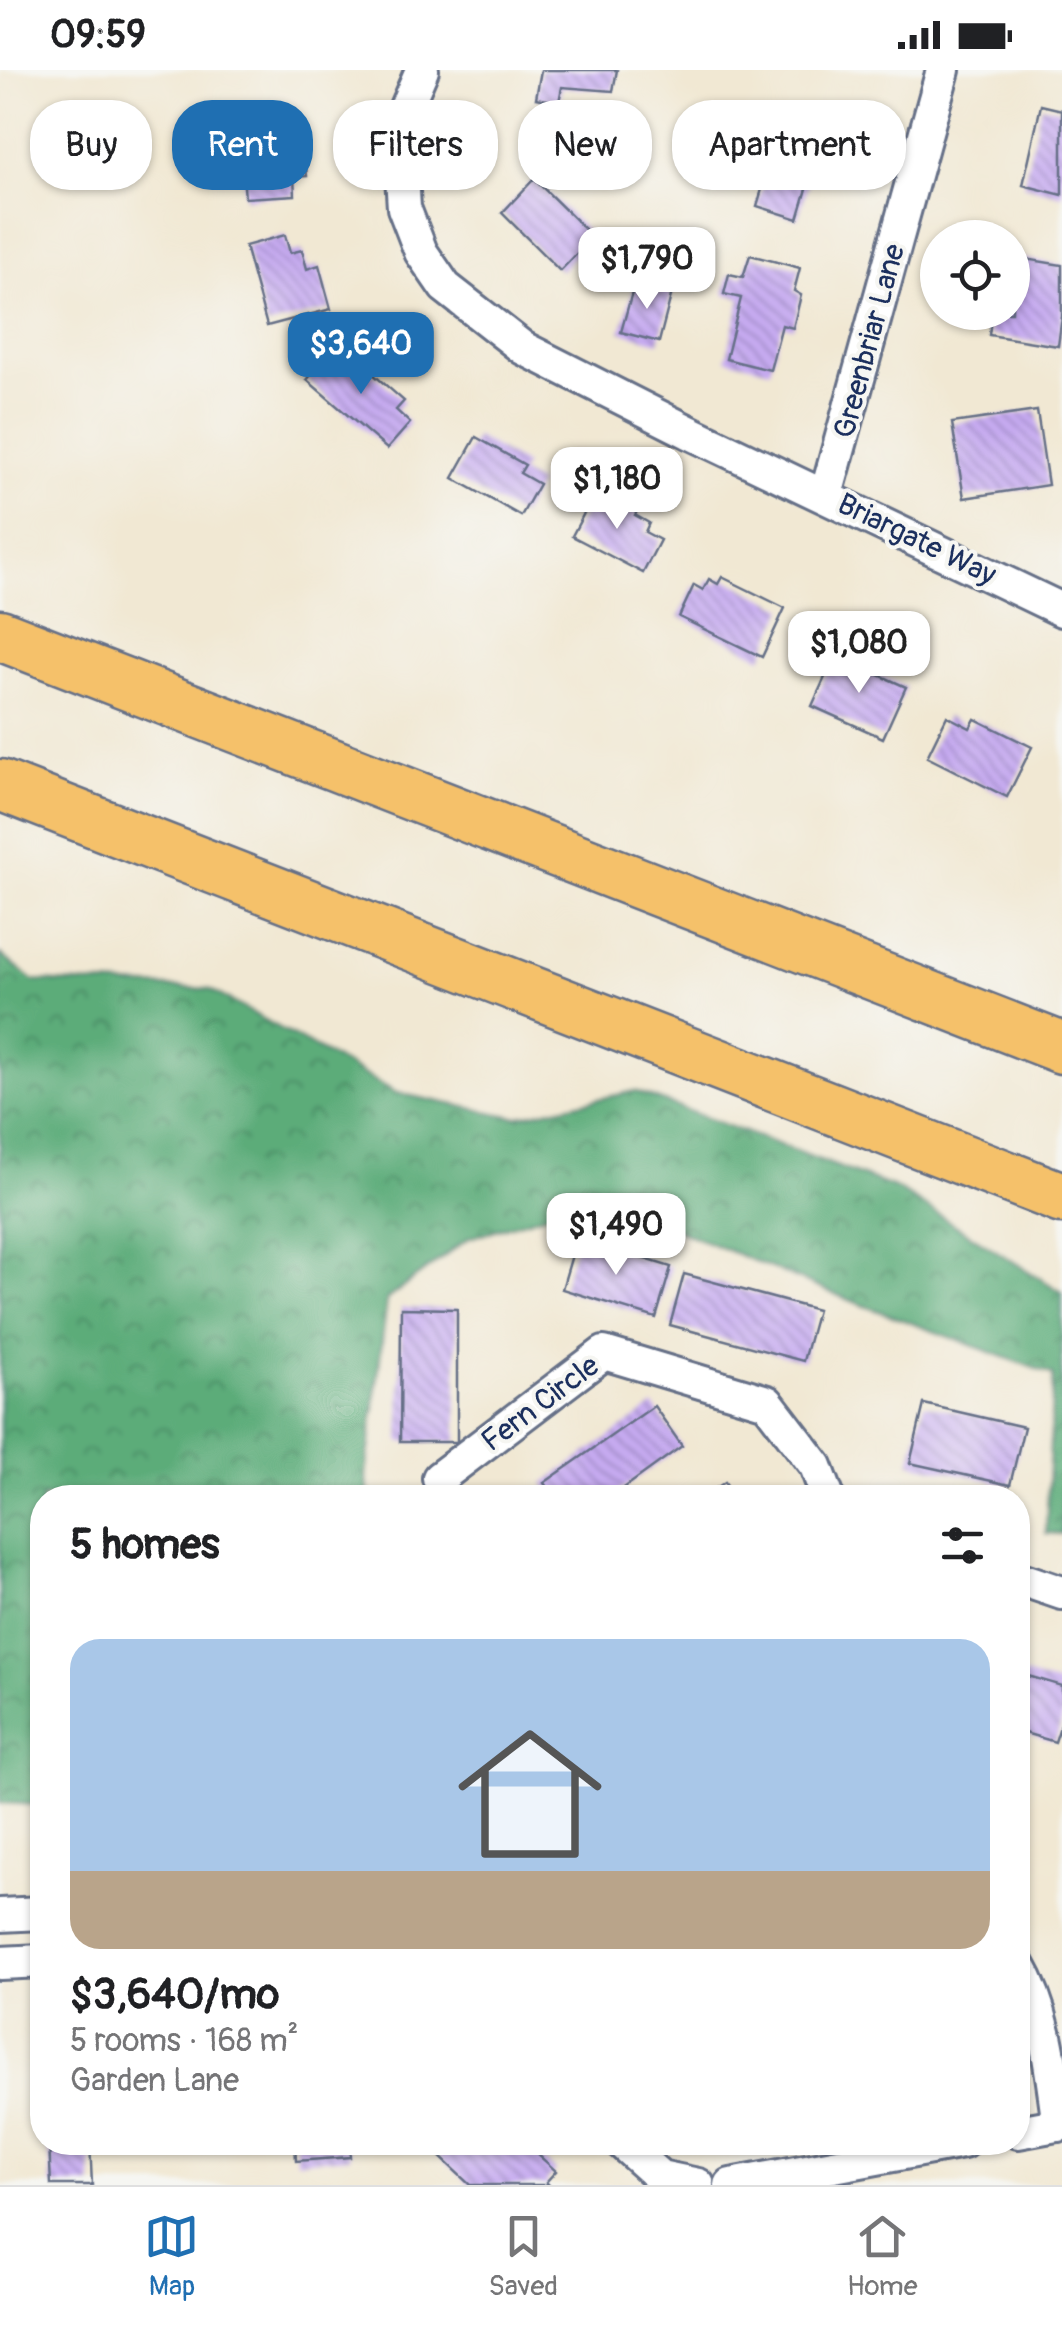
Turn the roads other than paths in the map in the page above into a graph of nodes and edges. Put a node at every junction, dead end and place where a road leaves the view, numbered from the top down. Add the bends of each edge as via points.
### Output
1 (422, 70) edge
2 (943, 70) edge
3 (826, 496) junction
4 (1062, 610) edge
5 (0, 635) edge
6 (0, 785) edge
7 (1062, 1048) edge
8 (1062, 1198) edge
9 (439, 1478) dead end
10 (823, 1485) edge
11 (1030, 1582) edge
12 (1062, 1593) edge
13 (30, 1914) edge
14 (0, 1916) edge
15 (30, 1962) edge
16 (0, 1964) edge
17 (1030, 1986) edge
18 (1060, 2125) edge
19 (1030, 2130) edge
20 (637, 2155) edge
21 (893, 2155) edge
22 (698, 2185) edge
23 (731, 2185) edge

1 - 3 street, Briargate Way via 406,107 404,208 421,252 445,287 523,348
2 - 3 street, Greenbriar Lane
3 - 4 street, Briargate Way
5 - 7 highway
6 - 8 highway
9 - 10 street, Fern Circle via 604,1353 767,1402
11 - 12 street
13 - 14 street
15 - 16 street
17 - 18 street via 1047,2040
18 - 19 street
20 - 22 street via 660,2176
21 - 23 street

